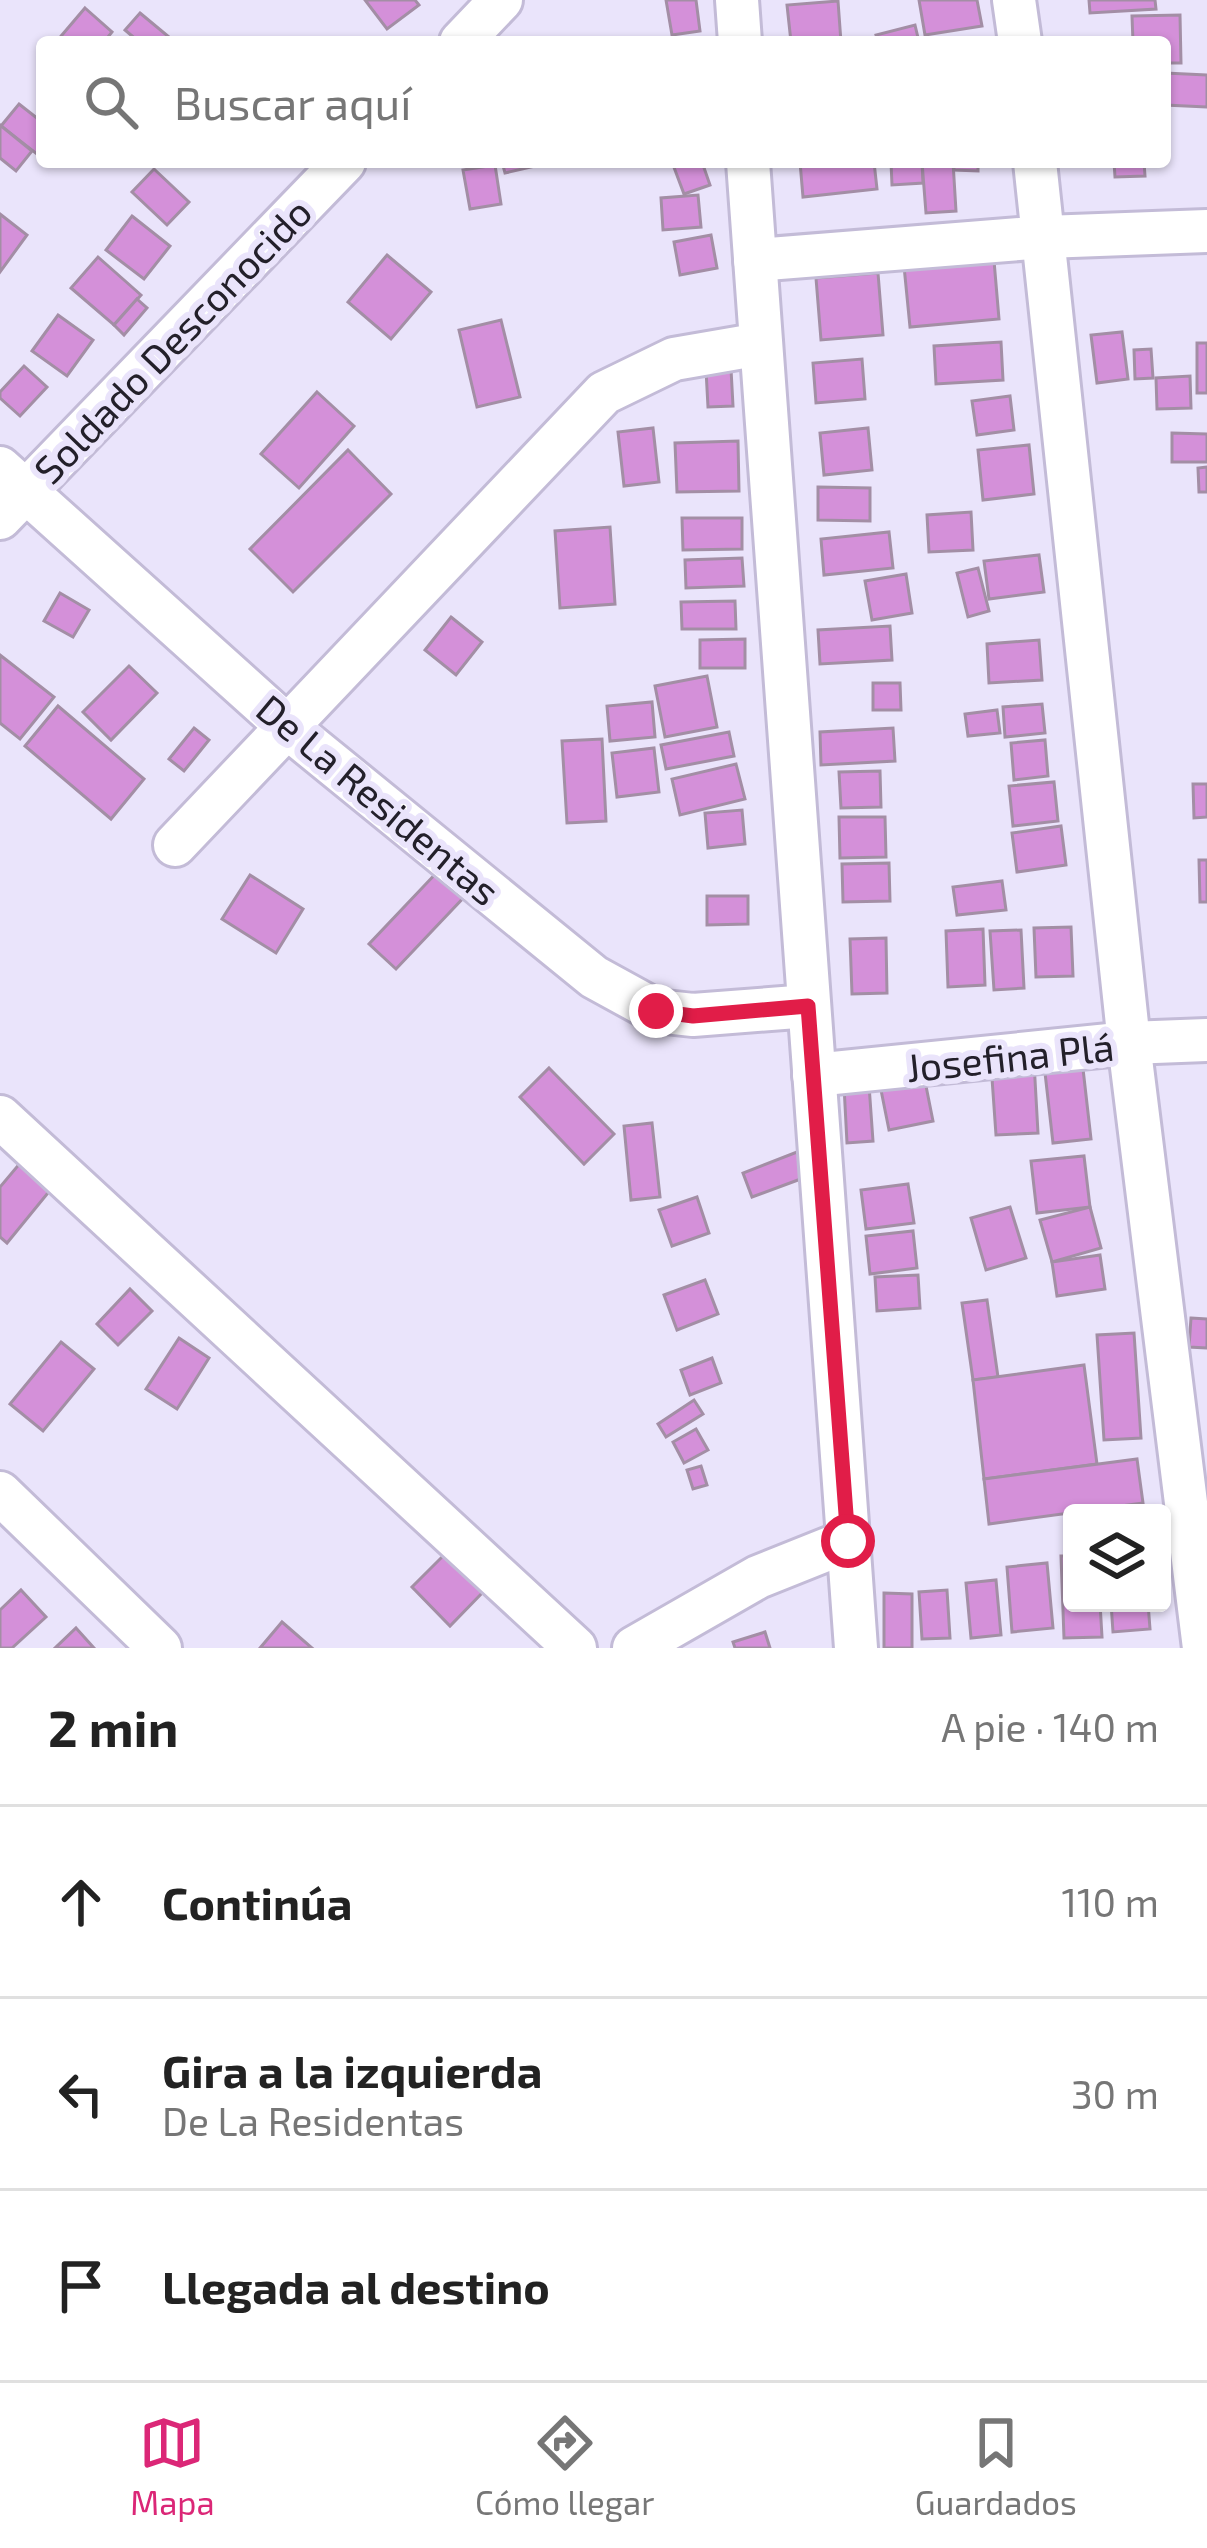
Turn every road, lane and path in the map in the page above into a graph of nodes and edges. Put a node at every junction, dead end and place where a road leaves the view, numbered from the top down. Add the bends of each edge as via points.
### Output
1 (501, 0) edge
2 (737, 0) edge
3 (1014, 0) edge
4 (466, 36) edge
5 (740, 36) edge
6 (1019, 36) edge
7 (338, 168) edge
8 (748, 168) edge
9 (1037, 168) edge
10 (1207, 230) edge
11 (1045, 238) junction
12 (755, 260) junction
13 (761, 344) junction
14 (8, 492) edge
15 (288, 726) junction
16 (175, 845) dead end
17 (808, 1006) junction
18 (1207, 1040) edge
19 (1129, 1043) junction
20 (814, 1076) junction
21 (0, 1117) edge
22 (0, 1493) edge
23 (848, 1541) junction
24 (160, 1648) edge
25 (575, 1648) edge
26 (634, 1648) edge
27 (856, 1648) edge
28 (1204, 1648) edge

1 - 4 street
2 - 5 street
3 - 6 street
7 - 14 street, Soldado Desconocido
8 - 12 street
9 - 11 street
10 - 11 street
11 - 12 street
11 - 19 street
12 - 13 street
13 - 15 street via 674,359 604,393
13 - 17 street
14 - 15 street, De La Residentas
15 - 16 street
15 - 17 street, De La Residentas via 594,977 656,1011 693,1016
17 - 20 street
18 - 19 street, Josefina Plá
19 - 20 street, Josefina Plá
19 - 28 street
20 - 23 street
21 - 25 street
22 - 24 street
23 - 26 street via 758,1577
23 - 27 street

